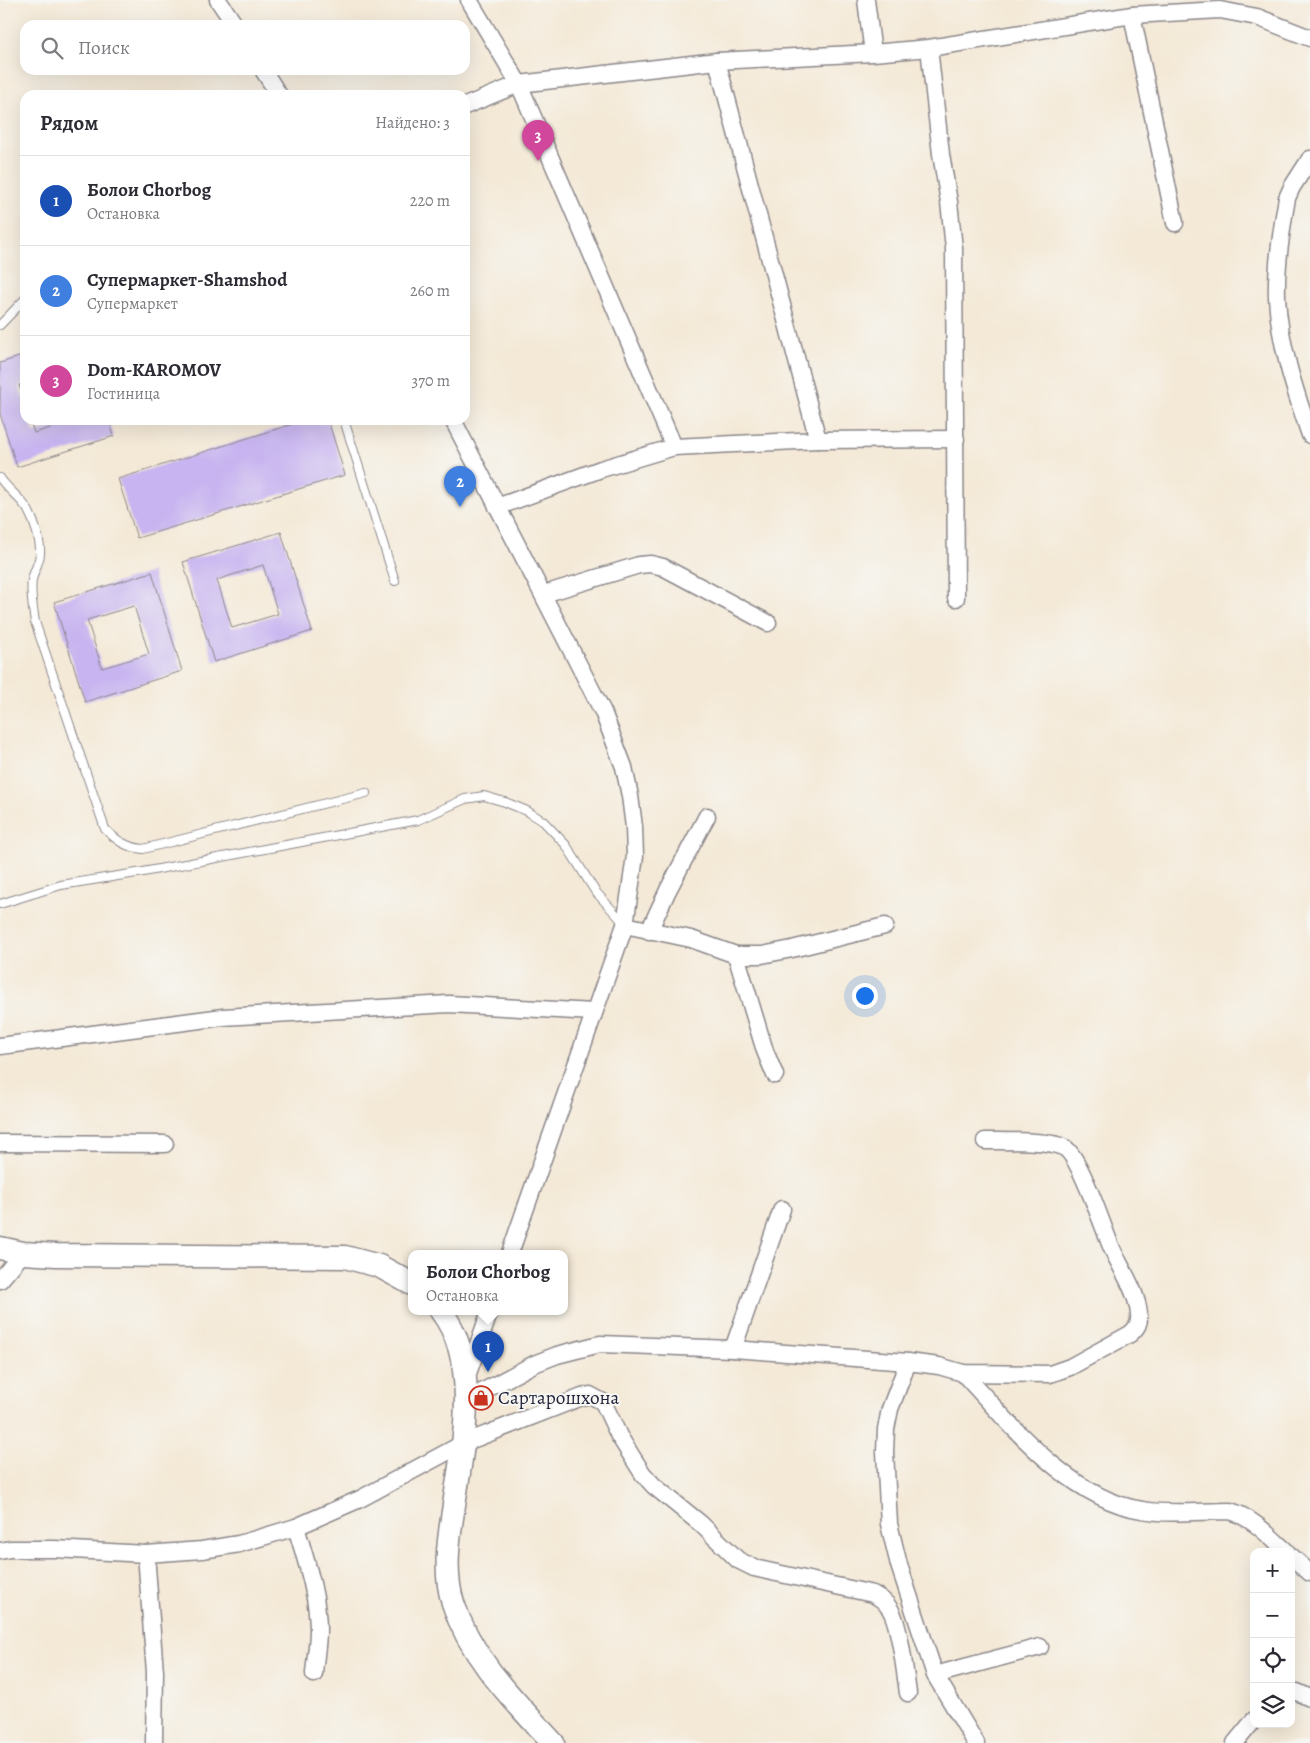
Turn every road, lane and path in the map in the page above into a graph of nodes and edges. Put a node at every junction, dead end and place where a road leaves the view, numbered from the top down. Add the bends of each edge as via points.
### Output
1 (218, 0) edge
2 (469, 0) edge
3 (866, 0) edge
4 (1132, 15) junction
5 (232, 20) edge
6 (1310, 38) edge
7 (928, 48) junction
8 (873, 53) junction
9 (717, 61) junction
10 (266, 75) edge
11 (519, 84) junction
12 (276, 90) edge
13 (470, 104) edge
14 (1310, 159) edge
15 (1175, 223) dead end
16 (20, 304) edge
17 (0, 325) edge
18 (346, 425) edge
19 (456, 425) edge
20 (1310, 435) edge
21 (956, 439) junction
22 (818, 440) junction
23 (674, 447) junction
24 (0, 478) edge
25 (497, 506) junction
26 (395, 581) dead end
27 (544, 594) junction
28 (956, 598) dead end
29 (768, 623) dead end
30 (366, 793) dead end
31 (707, 816) dead end
32 (0, 904) edge
33 (625, 925) junction
34 (885, 926) dead end
35 (650, 931) junction
36 (736, 955) junction
37 (594, 1012) junction
38 (0, 1046) edge
39 (775, 1075) dead end
40 (985, 1141) dead end
41 (0, 1143) edge
42 (165, 1144) dead end
43 (782, 1209) dead end
44 (0, 1248) edge
45 (511, 1250) edge
46 (23, 1253) junction
47 (0, 1280) edge
48 (408, 1282) edge
49 (444, 1315) edge
50 (489, 1315) edge
51 (733, 1349) junction
52 (908, 1362) junction
53 (963, 1373) junction
54 (466, 1390) junction
55 (464, 1443) junction
56 (296, 1527) junction
57 (1283, 1548) edge
58 (0, 1551) edge
59 (146, 1554) junction
60 (1295, 1560) edge
61 (1310, 1573) edge
62 (1040, 1647) dead end
63 (314, 1674) dead end
64 (935, 1675) junction
65 (1295, 1692) edge
66 (908, 1693) dead end
67 (1310, 1698) edge
68 (1250, 1725) edge
69 (154, 1743) edge
70 (553, 1743) edge
71 (976, 1743) edge
72 (1235, 1743) edge

1 - 5 street
2 - 11 street
3 - 8 street
4 - 6 street via 1220,10 1257,17
4 - 7 street
4 - 15 street
7 - 8 street
7 - 21 street via 954,248
8 - 9 street
9 - 11 street
9 - 22 street
10 - 12 street
11 - 13 street
11 - 23 street
14 - 20 street via 1287,198 1277,297 1290,373
16 - 17 lane
18 - 26 lane
19 - 25 street
21 - 22 street
21 - 28 street
22 - 23 street
23 - 25 street
24 - 30 lane via 22,502 32,519 40,546 32,579 35,622 105,829 119,843 143,849
25 - 27 street
27 - 29 street via 651,564 663,567
27 - 33 street via 603,712 624,767 632,811 635,856
31 - 35 street
32 - 33 lane via 61,885 410,821 465,799 484,796 527,811 543,821 566,845 595,891
33 - 35 street
33 - 37 street
34 - 36 street via 762,955
35 - 36 street via 690,938
36 - 39 street
37 - 38 street via 449,1004 223,1017
37 - 45 street
40 - 53 street via 1057,1144 1070,1152 1135,1296 1139,1322 1130,1334 1070,1367 1050,1374
41 - 42 street
43 - 51 street
44 - 46 street
46 - 47 street
46 - 48 street via 345,1257 379,1266
49 - 54 street via 460,1350
50 - 54 street
51 - 52 street
51 - 54 street via 600,1344 557,1355
52 - 53 street
52 - 64 street via 886,1429 889,1524
53 - 57 street via 1020,1436 1080,1486 1100,1497 1142,1510 1239,1513
54 - 55 street
55 - 56 street via 360,1499
55 - 66 street via 582,1397 590,1395 597,1398 603,1402 619,1436 643,1474 738,1560 754,1568 873,1594 884,1600 892,1610 896,1625
55 - 70 street via 449,1536 448,1572 452,1601 462,1627 480,1657
56 - 59 street via 239,1544
56 - 63 street via 316,1610 318,1632
58 - 59 street via 54,1549
59 - 69 street via 155,1672
60 - 61 street
62 - 64 street
64 - 71 street
65 - 67 street
68 - 72 street

